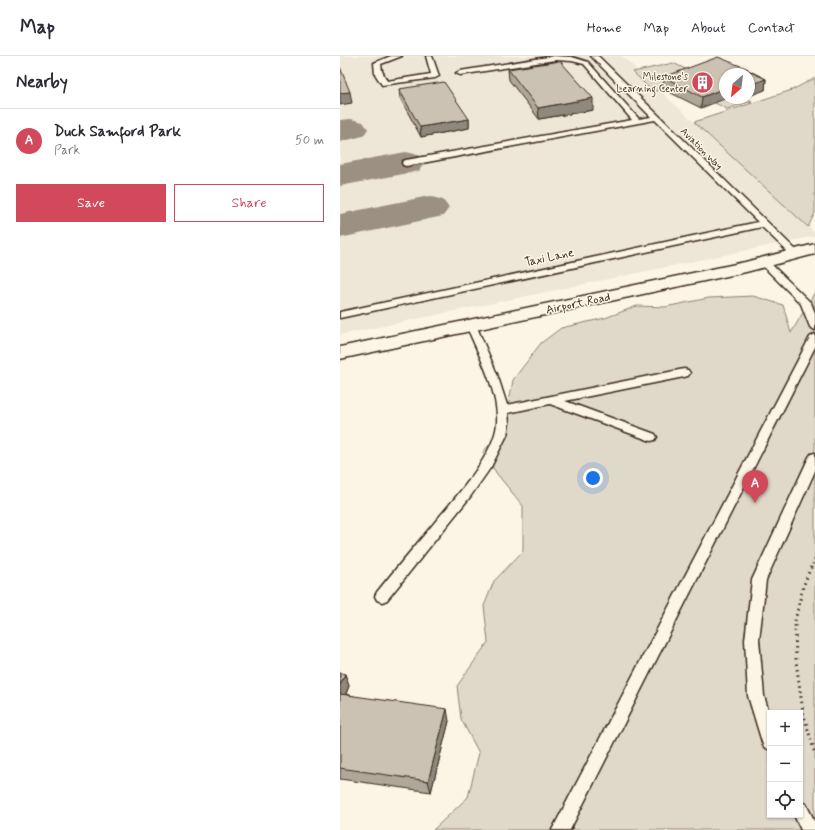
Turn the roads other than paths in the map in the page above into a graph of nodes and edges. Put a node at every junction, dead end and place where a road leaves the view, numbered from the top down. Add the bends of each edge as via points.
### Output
1 (399, 56) edge
2 (429, 56) edge
3 (594, 56) edge
4 (460, 73) dead end
5 (656, 118) junction
6 (637, 121) junction
7 (406, 163) dead end
8 (763, 224) junction
9 (815, 249) edge
10 (795, 254) junction
11 (764, 262) junction
12 (810, 302) edge
13 (340, 315) edge
14 (471, 325) junction
15 (815, 327) edge
16 (815, 336) edge
17 (340, 353) edge
18 (684, 373) dead end
19 (553, 401) junction
20 (502, 410) junction
21 (651, 437) dead end
22 (815, 458) edge
23 (382, 596) dead end
24 (767, 732) edge
25 (803, 816) edge
26 (561, 830) edge
27 (810, 830) edge

1 - 2 lane via 378,63 378,74 385,83 435,76
3 - 5 lane, Aviation Way
4 - 6 lane via 555,58 577,60 586,63
5 - 6 lane
5 - 8 lane, Aviation Way
6 - 7 lane
8 - 10 lane, Aviation Way
8 - 13 lane, Taxi Lane
9 - 10 street, Airport Road
10 - 11 street, Airport Road
11 - 12 lane
11 - 14 street, Airport Road
12 - 15 lane
14 - 17 street, Airport Road
14 - 20 lane
16 - 26 lane
18 - 19 lane
19 - 20 lane
19 - 21 lane
20 - 23 lane via 503,424 500,436 484,469
22 - 24 lane via 759,580 752,640 756,696
25 - 27 lane

